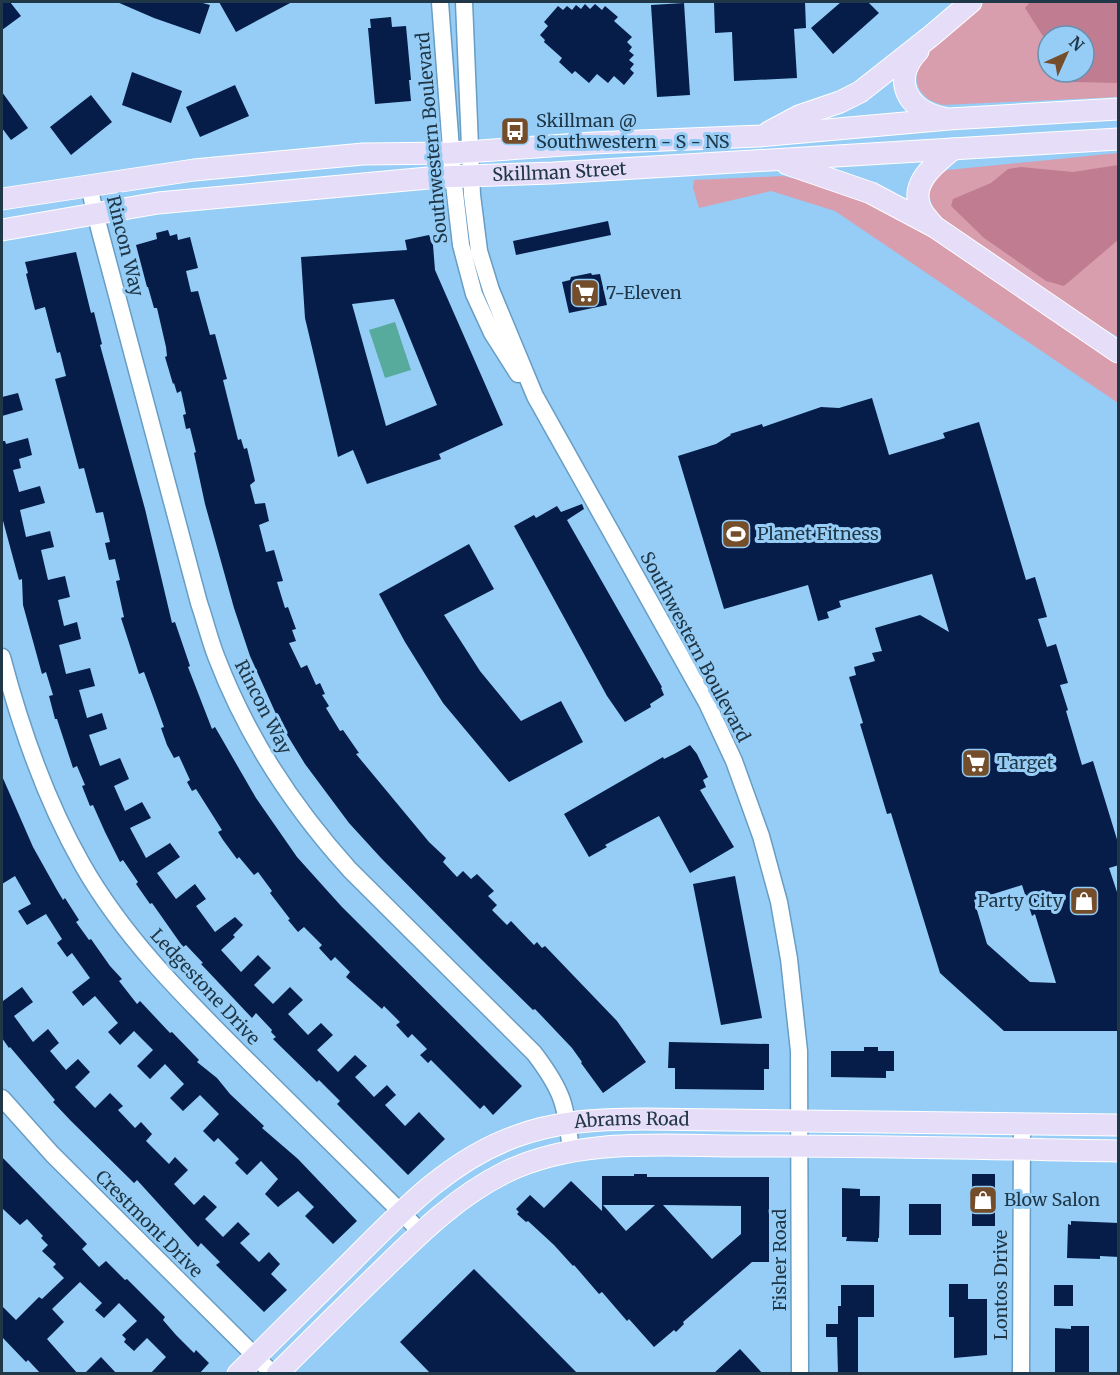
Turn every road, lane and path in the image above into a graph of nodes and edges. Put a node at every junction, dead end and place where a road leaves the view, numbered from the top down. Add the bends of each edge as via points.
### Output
1 (440, 2) edge
2 (464, 2) edge
3 (971, 2) edge
4 (931, 36) junction
5 (1119, 109) edge
6 (949, 119) junction
7 (760, 136) junction
8 (1119, 139) edge
9 (672, 140) junction
10 (954, 149) junction
11 (462, 152) junction
12 (776, 160) junction
13 (678, 166) junction
14 (462, 176) junction
15 (89, 185) junction
16 (2, 199) edge
17 (95, 213) junction
18 (935, 227) junction
19 (2, 230) edge
20 (1119, 350) edge
21 (2, 657) edge
22 (2, 1098) edge
23 (800, 1122) junction
24 (568, 1123) junction
25 (1022, 1124) junction
26 (1119, 1125) edge
27 (800, 1146) junction
28 (1020, 1150) junction
29 (571, 1151) junction
30 (1119, 1151) edge
31 (478, 1155) junction
32 (490, 1180) junction
33 (401, 1212) junction
34 (421, 1232) junction
35 (255, 1357) junction
36 (238, 1374) edge
37 (275, 1374) edge
38 (800, 1374) edge
39 (1021, 1374) edge

1 - 11 street, Southwestern Boulevard
2 - 11 street, Southwestern Boulevard
3 - 4 main road
4 - 6 main road via 910,60 905,87 919,109
4 - 7 main road via 861,92
5 - 6 main road, Skillman Street
6 - 7 main road, Skillman Street
7 - 9 main road, Skillman Street
8 - 10 main road, Skillman Street
9 - 11 main road, Skillman Street
9 - 13 main road
10 - 12 main road, Skillman Street
10 - 18 main road via 922,179 919,204
11 - 14 street, Southwestern Boulevard
11 - 15 main road, Skillman Street via 317,158
12 - 13 main road, Skillman Street
12 - 18 main road via 871,193
13 - 14 main road, Skillman Street
14 - 17 main road, Skillman Street via 210,198
14 - 23 street, Southwestern Boulevard via 461,245 474,294 492,333 535,396 707,703 734,761 761,836 789,959 799,1051
15 - 16 main road, Skillman Street
15 - 17 street, Rincon Way
17 - 19 main road, Skillman Street
17 - 24 street, Rincon Way via 199,603 216,656 243,716 294,803 322,839 534,1053 553,1078
18 - 20 main road
21 - 33 street, Ledgestone Drive via 19,720 60,823 114,914 191,1005
22 - 35 street, Crestmont Drive via 52,1154
23 - 24 main road, Abrams Road via 597,1119
23 - 25 main road, Abrams Road
23 - 27 street, Southwestern Boulevard
24 - 29 street, Rincon Way
24 - 31 main road, Abrams Road via 513,1137
25 - 26 main road, Abrams Road
25 - 28 street, Lontos Drive
27 - 28 main road, Abrams Road
27 - 29 main road, Abrams Road via 621,1146
27 - 38 street, Fisher Road
28 - 30 main road, Abrams Road
28 - 39 street, Lontos Drive
29 - 32 main road, Abrams Road via 527,1163
31 - 32 main road
31 - 33 main road, Abrams Road via 435,1182
32 - 34 main road, Abrams Road
33 - 34 street, Ledgestone Drive
33 - 35 main road, Abrams Road
34 - 37 main road, Abrams Road
35 - 36 main road, Abrams Road
35 - 37 street, Crestmont Drive

